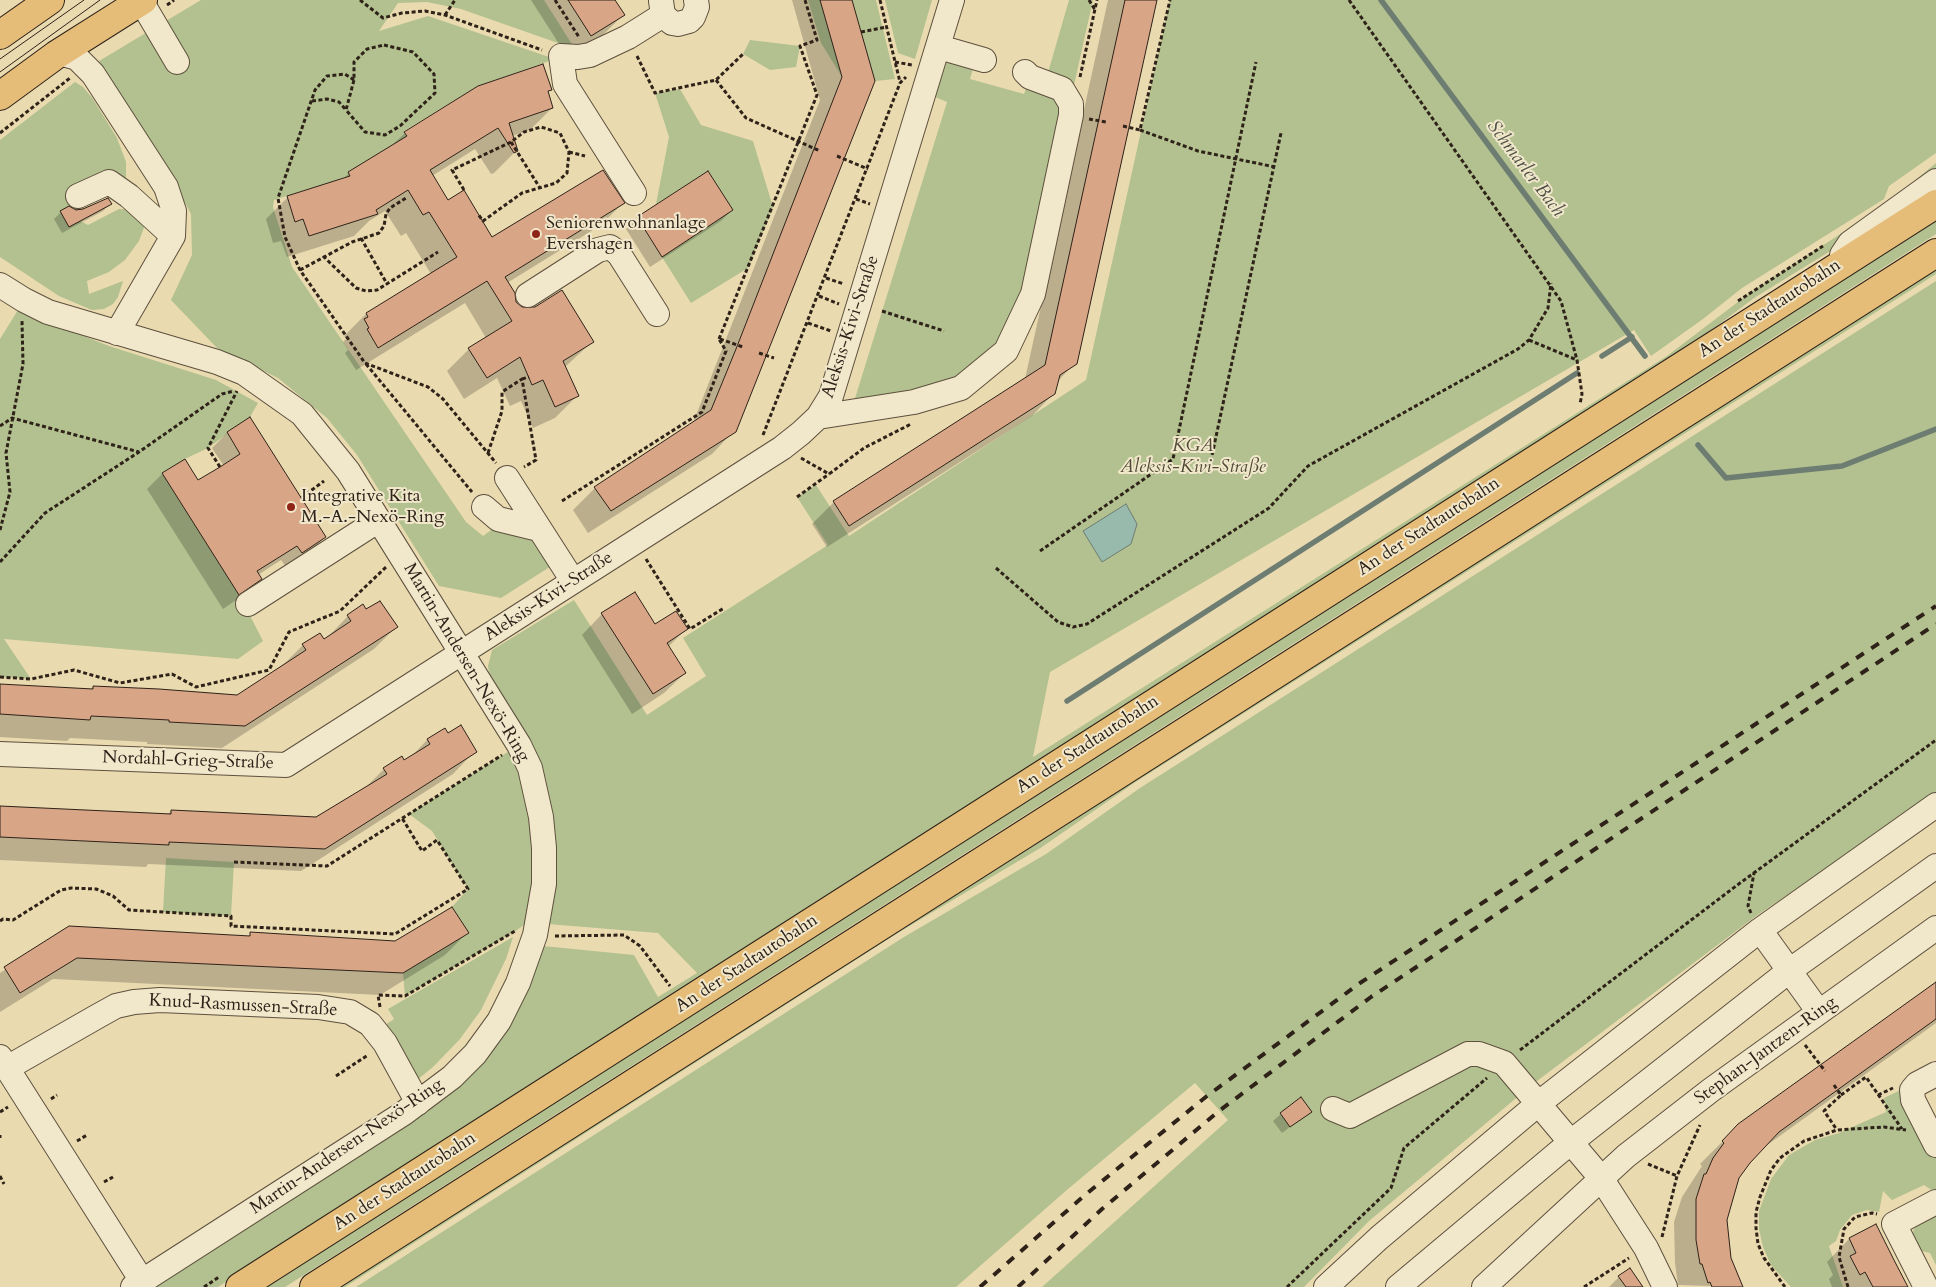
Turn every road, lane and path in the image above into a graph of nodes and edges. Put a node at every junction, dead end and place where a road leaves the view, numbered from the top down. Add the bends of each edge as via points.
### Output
1 (50, 0) edge
2 (360, 0) edge
3 (455, 0) edge
4 (555, 0) edge
5 (696, 0) edge
6 (804, 0) edge
7 (880, 0) edge
8 (952, 0) edge
9 (1089, 0) edge
10 (1097, 0) edge
11 (1170, 0) edge
12 (1349, 0) edge
13 (142, 1) edge
14 (662, 8) edge
15 (1095, 10) junction
16 (445, 15) junction
17 (887, 27) junction
18 (861, 32) dead end
19 (0, 35) edge
20 (628, 37) junction
21 (939, 47) junction
22 (743, 54) dead end
23 (56, 55) junction
24 (590, 55) junction
25 (562, 56) junction
26 (984, 60) dead end
27 (177, 62) dead end
28 (1256, 62) dead end
29 (84, 64) junction
30 (916, 66) dead end
31 (1025, 72) dead end
32 (354, 80) junction
33 (716, 80) junction
34 (900, 83) junction
35 (0, 96) edge
36 (1069, 96) junction
37 (312, 101) junction
38 (346, 110) junction
39 (1123, 126) dead end
40 (1140, 130) junction
41 (0, 133) edge
42 (1281, 133) dead end
43 (798, 140) junction
44 (511, 142) junction
45 (820, 151) dead end
46 (837, 156) dead end
47 (1237, 160) junction
48 (1274, 167) junction
49 (868, 169) junction
50 (1936, 181) edge
51 (540, 188) junction
52 (464, 190) dead end
53 (634, 193) dead end
54 (78, 196) dead end
55 (406, 198) dead end
56 (1936, 204) edge
57 (478, 214) dead end
58 (172, 236) junction
59 (361, 238) junction
60 (438, 252) dead end
61 (1936, 253) edge
62 (323, 256) junction
63 (1834, 268) junction
64 (300, 270) junction
65 (1550, 283) junction
66 (386, 284) junction
67 (0, 285) edge
68 (528, 295) dead end
69 (882, 311) dead end
70 (22, 313) dead end
71 (657, 314) dead end
72 (944, 330) dead end
73 (117, 332) junction
74 (719, 338) junction
75 (1529, 340) junction
76 (743, 347) dead end
77 (759, 353) dead end
78 (774, 358) dead end
79 (1577, 360) junction
80 (366, 363) junction
81 (791, 364) dead end
82 (529, 377) dead end
83 (522, 379) junction
84 (1579, 411) dead end
85 (818, 417) junction
86 (12, 418) junction
87 (914, 420) dead end
88 (0, 426) edge
89 (139, 452) junction
90 (488, 453) junction
91 (800, 458) dead end
92 (220, 467) dead end
93 (829, 474) junction
94 (1208, 474) dead end
95 (507, 478) junction
96 (324, 481) dead end
97 (797, 497) dead end
98 (301, 498) dead end
99 (562, 501) dead end
100 (484, 507) joint
101 (379, 520) junction
102 (539, 529) junction
103 (0, 530) edge
104 (1040, 551) dead end
105 (645, 558) dead end
106 (0, 562) edge
107 (388, 565) dead end
108 (996, 568) dead end
109 (573, 581) junction
110 (248, 604) dead end
111 (724, 608) dead end
112 (462, 652) junction
113 (0, 677) edge
114 (1936, 740) edge
115 (0, 754) edge
116 (502, 755) dead end
117 (1936, 805) edge
118 (402, 818) junction
119 (234, 862) dead end
120 (1936, 866) edge
121 (1754, 873) junction
122 (0, 920) edge
123 (1936, 928) edge
124 (1760, 930) junction
125 (535, 935) junction
126 (1788, 971) junction
127 (671, 988) dead end
128 (1819, 1012) junction
129 (370, 1024) junction
130 (1794, 1031) junction
131 (385, 1043) junction
132 (4, 1062) edge
133 (1504, 1063) junction
134 (1825, 1070) dead end
135 (1936, 1074) edge
136 (336, 1076) dead end
137 (1834, 1085) dead end
138 (1841, 1094) junction
139 (418, 1103) junction
140 (1538, 1104) junction
141 (1333, 1109) dead end
142 (1701, 1124) dead end
143 (1903, 1129) junction
144 (1837, 1130) junction
145 (87, 1136) dead end
146 (1933, 1139) edge
147 (1570, 1142) junction
148 (72, 1144) dead end
149 (1626, 1156) junction
150 (0, 1176) edge
151 (1678, 1176) junction
152 (113, 1177) dead end
153 (1601, 1178) junction
154 (4, 1184) dead end
155 (99, 1185) dead end
156 (1936, 1202) edge
157 (1880, 1215) dead end
158 (1646, 1248) junction
159 (137, 1284) edge
160 (240, 1287) edge
161 (314, 1287) edge
162 (1287, 1287) edge
163 (1326, 1287) edge
164 (1398, 1287) edge
165 (1484, 1287) edge
166 (1584, 1287) edge
167 (1666, 1287) edge
168 (1786, 1287) edge
169 (1848, 1287) edge
170 (1926, 1287) edge

1 - 19 main road
2 - 16 path via 384,18 425,11
3 - 16 path
4 - 24 path
5 - 14 street via 696,12 689,21 678,24 672,23
6 - 43 path via 817,40 800,46 817,95
7 - 17 path
8 - 21 street, Aleksis-Kivi-Straße
9 - 15 path
10 - 15 path
11 - 40 path
12 - 65 path
13 - 23 main road
13 - 27 street
14 - 20 street
15 - 36 path via 1077,87
16 - 25 path
17 - 18 path
17 - 34 path
20 - 24 street
20 - 33 path via 655,93
21 - 26 street
21 - 85 street, Aleksis-Kivi-Straße via 831,396
22 - 33 path
23 - 29 street via 69,54
23 - 35 main road
24 - 25 street
25 - 53 street via 566,84
28 - 47 path
29 - 41 path
29 - 58 street via 166,187 174,211
30 - 34 path
31 - 36 street via 1062,89
32 - 37 path via 345,74 327,76
32 - 38 path
32 - 38 path via 354,62 367,49 384,45 413,52 434,74 435,93 400,126 385,135 366,132
33 - 43 path via 746,118
34 - 49 path
36 - 85 street via 1071,115 1034,294 1006,351 961,388 914,402
37 - 38 path via 327,99 339,102
37 - 64 path via 278,198 285,237
39 - 40 path
40 - 47 path via 1198,151
42 - 48 path
43 - 45 path
43 - 74 path
44 - 51 path
44 - 51 path via 524,132 541,127 560,134 569,152 567,173 556,183
44 - 52 path via 452,170
46 - 49 path
47 - 48 path
47 - 104 path via 1173,459
48 - 94 path
49 - 81 path
50 - 63 street via 1850,243
51 - 57 path via 522,193 483,221
54 - 58 street via 109,182
55 - 59 path via 390,208 379,234
56 - 63 main road, An der Stadtautobahn
58 - 73 street
59 - 62 path
59 - 66 path
60 - 66 path
61 - 161 main road
62 - 64 path
62 - 66 path via 356,288 376,290
63 - 160 main road, An der Stadtautobahn
64 - 80 path
65 - 75 path via 1548,308
65 - 79 path via 1562,301
67 - 73 street, Martin-Andersen-Nexö-Ring via 48,312
68 - 71 street via 598,250 610,246 619,254
69 - 72 path
70 - 86 path via 23,364
73 - 101 street, Martin-Andersen-Nexö-Ring via 217,362 244,373 273,392 302,414 326,442
74 - 76 path
74 - 99 path via 726,351 702,412
75 - 79 path
75 - 108 path via 1308,466 1269,508 1087,624 1073,627 1058,622
77 - 78 path
79 - 84 path via 1582,394
80 - 90 path via 428,387 443,399
80 - 100 path
82 - 83 path
83 - 90 path via 502,392 502,411
83 - 95 path via 536,460
85 - 109 street, Aleksis-Kivi-Straße via 782,448
86 - 88 path
86 - 89 path
86 - 103 path via 6,453 10,492
87 - 93 path via 909,426 864,448
89 - 92 path via 222,394 238,390 208,448
89 - 106 path via 45,513
90 - 95 path
91 - 93 path
93 - 97 path
95 - 102 street
96 - 98 path
100 - 102 street via 498,519
101 - 110 street
101 - 112 street, Martin-Andersen-Nexö-Ring
102 - 109 street
105 - 111 path via 690,629
107 - 113 path via 340,611 290,632 269,670 196,687 172,674 120,683 74,670 31,679
109 - 112 street, Aleksis-Kivi-Straße
112 - 115 street, Nordahl-Grieg-Straße via 286,765
112 - 125 street, Martin-Andersen-Nexö-Ring via 519,745 536,792 544,884
114 - 121 path
116 - 118 path
117 - 124 street
118 - 119 path via 327,866
118 - 122 path via 422,850 437,840 468,889 395,934 231,926 232,916 129,910 113,896 96,889 71,888 61,890 13,920
120 - 126 street
121 - 124 path via 1748,906
121 - 133 path
123 - 128 street, Stephan-Jantzen-Ring
124 - 126 street
124 - 140 street
125 - 127 path via 624,935 640,946
125 - 129 path via 517,930 405,996 378,995 381,1011
125 - 139 street, Martin-Andersen-Nexö-Ring via 518,983 499,1021 475,1054
126 - 128 street
126 - 147 street
128 - 130 street, Stephan-Jantzen-Ring
129 - 131 street, Knud-Rasmussen-Straße
129 - 132 street, Knud-Rasmussen-Straße via 350,1012 318,1007 160,1000 134,1002 116,1006
130 - 134 path
130 - 149 street, Stephan-Jantzen-Ring
131 - 136 path
131 - 139 street, Knud-Rasmussen-Straße
132 - 159 street, Knud-Rasmussen-Straße
133 - 140 street
133 - 141 street via 1479,1054 1468,1054 1350,1116
133 - 162 path via 1404,1148 1391,1188
135 - 146 street via 1912,1090 1913,1100
137 - 138 path
138 - 143 path via 1866,1078
138 - 144 path via 1824,1111
139 - 159 street, Martin-Andersen-Nexö-Ring
140 - 147 street
140 - 163 street
142 - 151 path
143 - 144 path
143 - 146 path
144 - 168 path via 1804,1141 1780,1158 1771,1170 1760,1197 1756,1212 1758,1244 1771,1270
145 - 148 path
147 - 153 street
147 - 164 street
149 - 151 path
149 - 153 street, Stephan-Jantzen-Ring
150 - 154 path
151 - 158 path via 1663,1236
152 - 155 path
153 - 158 street
153 - 165 street, Stephan-Jantzen-Ring
156 - 170 street via 1894,1224
157 - 169 path via 1855,1216 1844,1229 1839,1257
158 - 166 path
158 - 167 street

